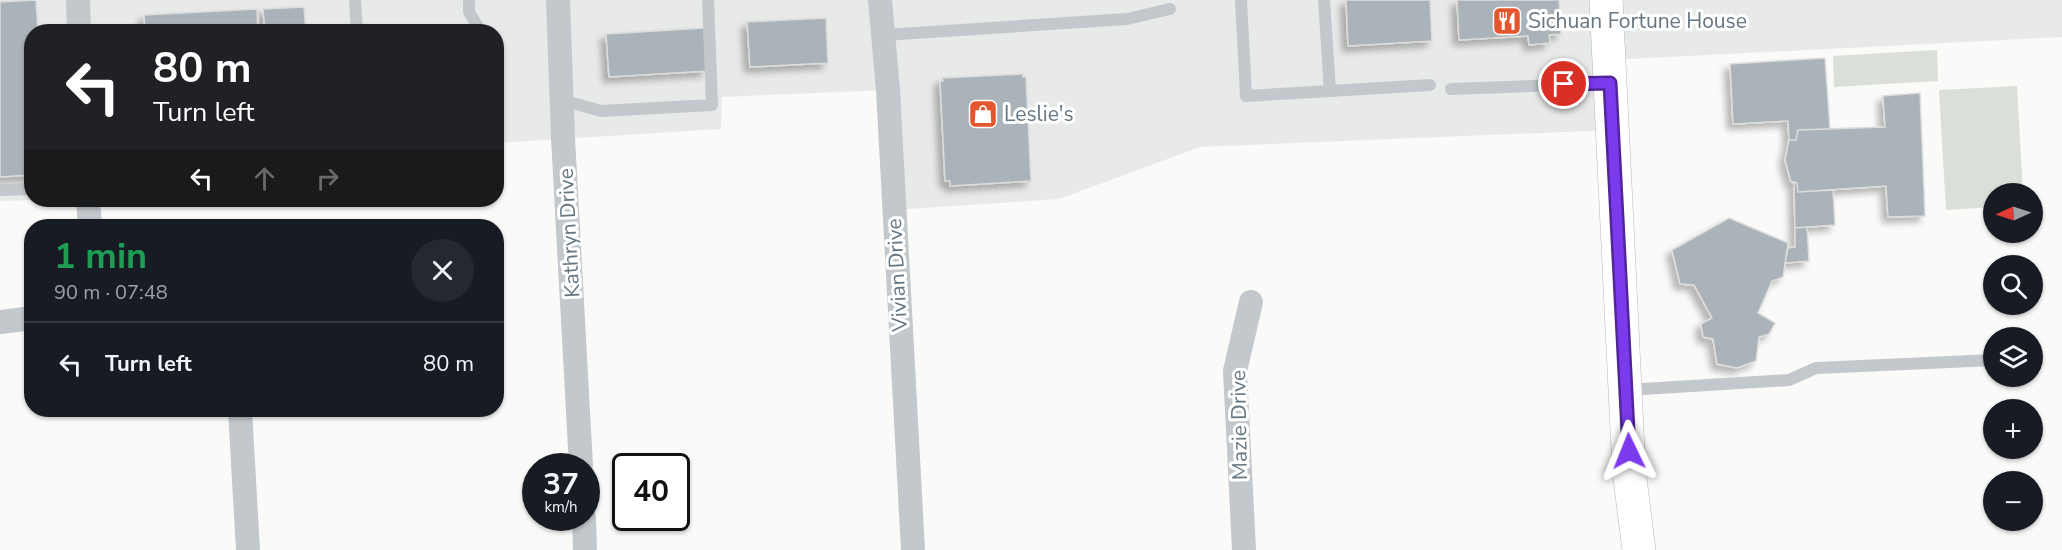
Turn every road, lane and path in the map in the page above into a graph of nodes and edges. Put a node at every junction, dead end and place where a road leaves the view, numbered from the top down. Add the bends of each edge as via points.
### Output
1 (78, 0) edge
2 (355, 0) edge
3 (469, 0) edge
4 (558, 0) edge
5 (708, 0) edge
6 (880, 0) edge
7 (1241, 0) edge
8 (1324, 0) edge
9 (1606, 0) edge
10 (1170, 9) dead end
11 (80, 24) edge
12 (356, 24) edge
13 (477, 24) edge
14 (884, 35) junction
15 (1610, 83) junction
16 (1430, 85) dead end
17 (1451, 88) dead end
18 (1330, 91) junction
19 (562, 100) junction
20 (24, 189) edge
21 (0, 190) edge
22 (1251, 302) dead end
23 (24, 319) edge
24 (0, 322) edge
25 (1983, 360) edge
26 (1626, 390) junction
27 (240, 417) edge
28 (580, 453) edge
29 (1629, 471) junction
30 (584, 531) edge
31 (248, 550) edge
32 (585, 550) edge
33 (913, 550) edge
34 (1244, 550) edge
35 (1617, 550) edge
36 (1639, 550) edge

1 - 11 street
2 - 12 lane
3 - 13 lane
4 - 19 street, Kathryn Drive
5 - 19 lane via 712,105 601,111
6 - 14 street, Vivian Drive
7 - 18 lane via 1246,96
8 - 18 lane
9 - 15 street
10 - 14 lane via 1127,19
14 - 33 street, Vivian Drive
15 - 17 lane
15 - 26 street
16 - 18 lane
19 - 28 street, Kathryn Drive
20 - 21 lane
22 - 34 street, Mazie Drive via 1235,371
23 - 24 street
25 - 26 lane via 1816,368 1789,380
26 - 29 street
27 - 31 street
29 - 35 street
29 - 36 street
30 - 32 street

